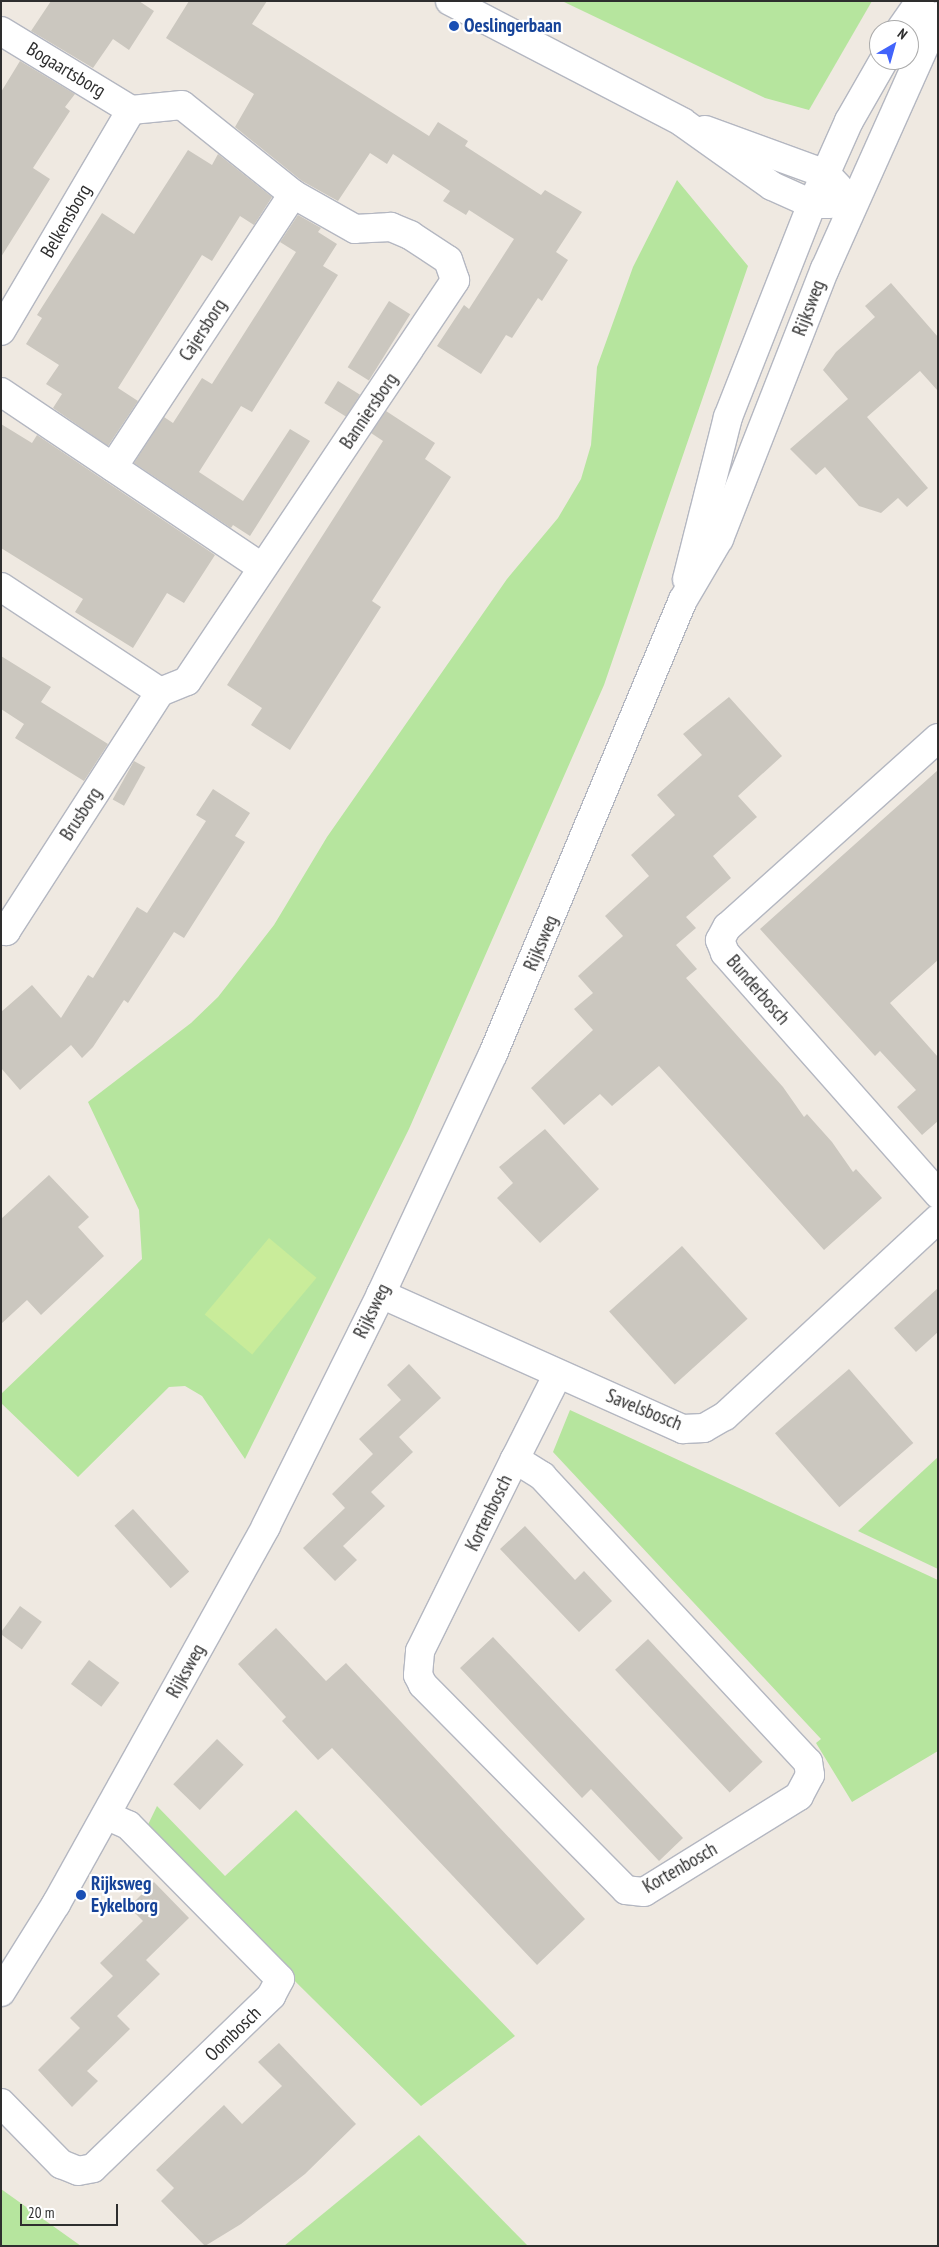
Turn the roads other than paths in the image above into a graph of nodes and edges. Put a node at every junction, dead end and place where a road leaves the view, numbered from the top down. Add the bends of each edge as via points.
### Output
1 (450, 1) edge
2 (920, 1) edge
3 (938, 16) edge
4 (907, 20) edge
5 (1, 31) edge
6 (879, 70) edge
7 (131, 110) junction
8 (682, 122) junction
9 (826, 174) junction
10 (293, 194) junction
11 (812, 204) junction
12 (853, 204) junction
13 (1, 331) edge
14 (1, 392) edge
15 (113, 467) junction
16 (261, 567) junction
17 (1, 587) edge
18 (683, 600) junction
19 (160, 692) junction
20 (938, 738) edge
21 (4, 928) edge
22 (938, 1194) edge
23 (938, 1219) edge
24 (381, 1294) junction
25 (558, 1374) junction
26 (515, 1460) junction
27 (106, 1815) junction
28 (1, 1992) edge
29 (1, 2103) edge

1 - 8 street
2 - 4 street
3 - 12 street, Rijksweg
5 - 7 street, Bogaartsborg
6 - 9 street, Rijksweg
7 - 10 street, Banniersborg via 182,106
7 - 13 street, Belkensborg
8 - 9 street
8 - 11 street via 772,186
9 - 11 street, Rijksweg
9 - 12 street
10 - 15 street, Cajersborg
10 - 16 street, Banniersborg via 355,229 391,227 410,235 448,260 455,280
11 - 12 street
11 - 18 street, Rijksweg via 728,417 698,528
12 - 18 street, Rijksweg via 719,539
14 - 15 street
15 - 16 street
16 - 19 street, Banniersborg via 187,681
17 - 19 street
18 - 24 street, Rijksweg via 493,1054
19 - 21 street, Brusborg
20 - 22 street, Bunderbosch via 727,926 720,940 725,953
23 - 25 street, Savelsbosch via 725,1416 704,1428 683,1429
24 - 25 street, Savelsbosch
24 - 27 street, Rijksweg via 266,1526
25 - 26 street, Kortenbosch
26 - 26 street, Kortenbosch via 420,1651 418,1675 430,1692 626,1890 644,1892 799,1796 810,1775 808,1762 542,1476
27 - 28 street, Rijksweg
27 - 29 street, Oombosch via 128,1825 280,1979 271,1996 92,2168 78,2171 61,2164

